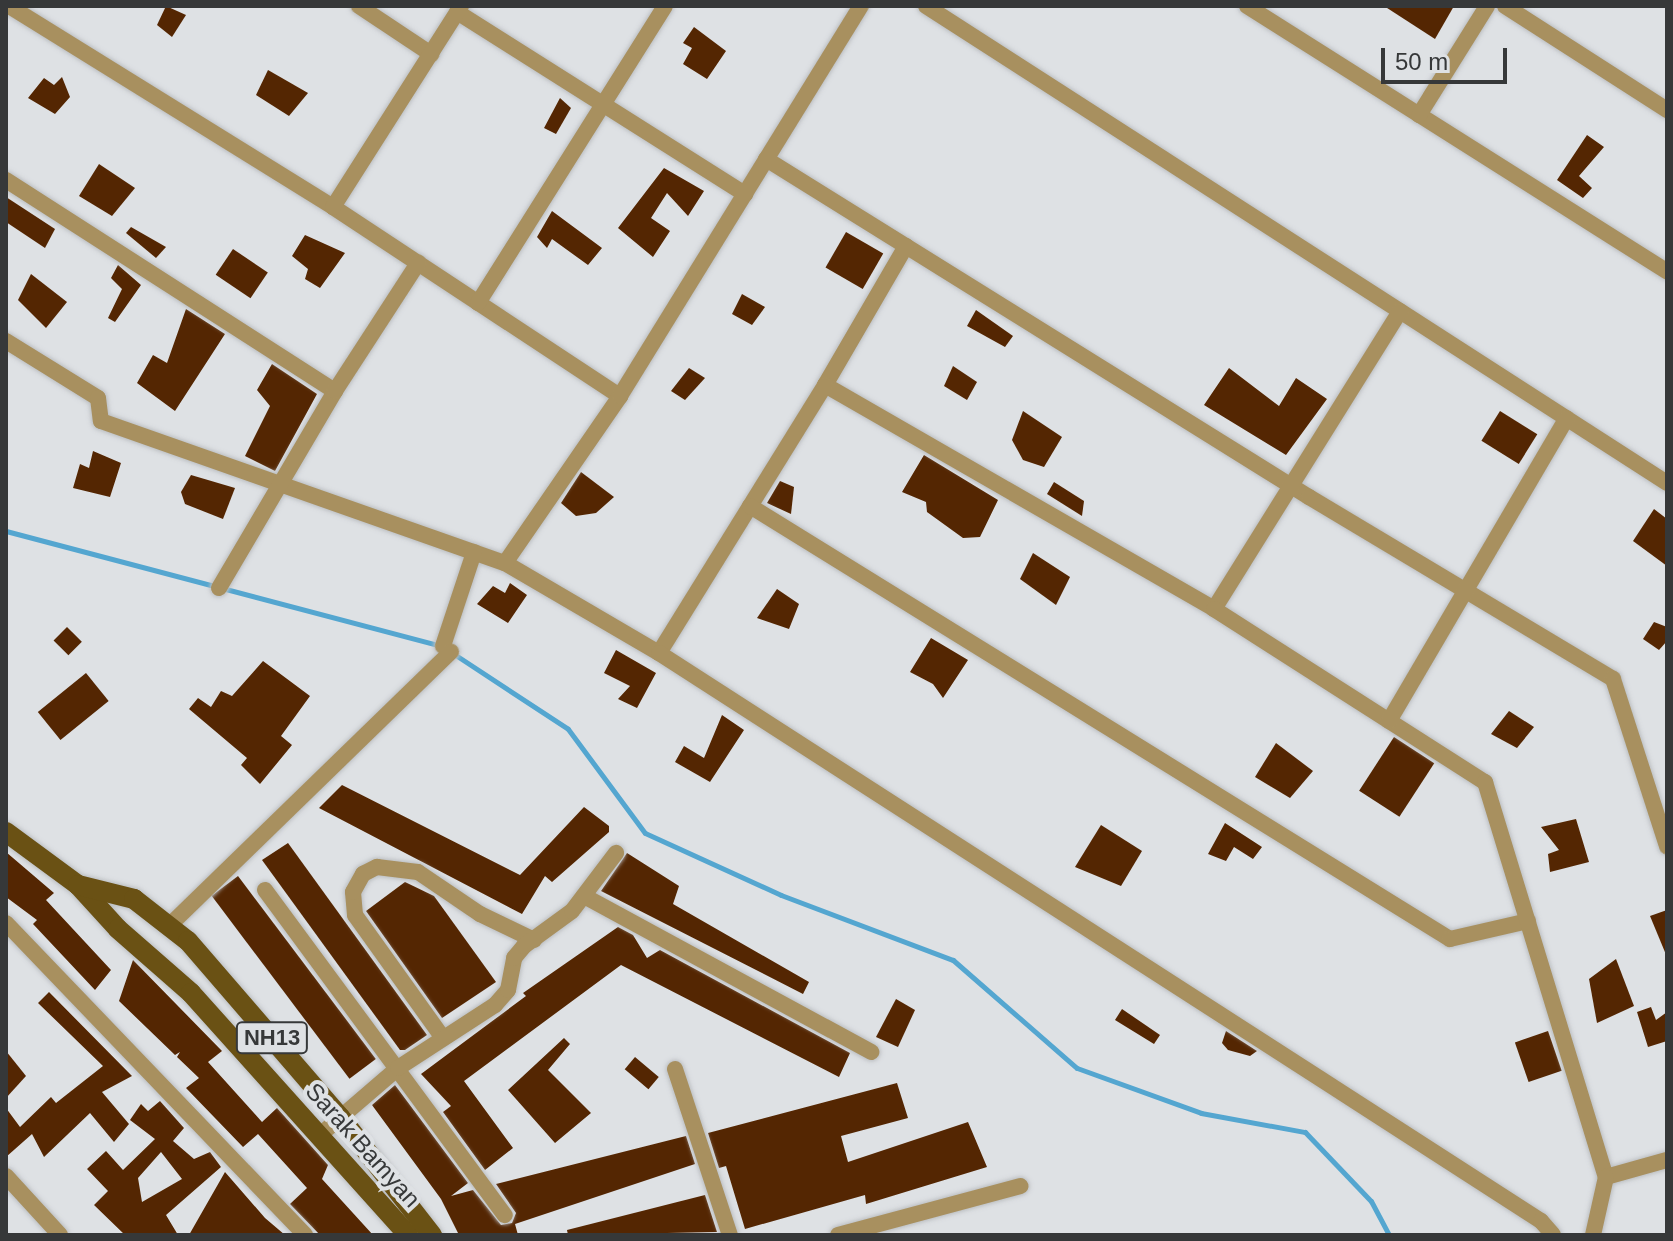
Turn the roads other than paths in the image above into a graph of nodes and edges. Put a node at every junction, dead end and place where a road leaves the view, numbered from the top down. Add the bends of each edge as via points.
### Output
1 (9, 6) edge
2 (359, 6) edge
3 (665, 6) edge
4 (861, 6) edge
5 (926, 6) edge
6 (1247, 6) edge
7 (1487, 6) edge
8 (1505, 6) edge
9 (459, 9) edge
10 (431, 54) junction
11 (603, 105) junction
12 (1667, 110) edge
13 (1419, 115) junction
14 (766, 159) junction
15 (6, 180) edge
16 (745, 194) junction
17 (333, 207) junction
18 (906, 246) junction
19 (418, 263) junction
20 (1667, 272) edge
21 (478, 303) junction
22 (1400, 311) junction
23 (6, 341) edge
24 (825, 385) junction
25 (335, 391) junction
26 (620, 396) junction
27 (1567, 418) junction
28 (1667, 483) edge
29 (282, 485) junction
30 (1293, 487) junction
31 (750, 506) junction
32 (474, 552) junction
33 (505, 563) junction
34 (219, 588) dead end
35 (1466, 590) junction
36 (1214, 609) junction
37 (659, 653) junction
38 (1389, 721) junction
39 (6, 832) edge
40 (1667, 846) edge
41 (616, 853) dead end
42 (78, 885) junction
43 (265, 890) dead end
44 (584, 896) junction
45 (1528, 921) junction
46 (6, 923) edge
47 (170, 925) junction
48 (534, 940) junction
49 (443, 1038) junction
50 (871, 1052) dead end
51 (398, 1068) junction
52 (675, 1069) dead end
53 (340, 1117) junction
54 (320, 1135) junction
55 (1667, 1160) edge
56 (6, 1176) edge
57 (1606, 1177) junction
58 (1021, 1186) dead end
59 (505, 1215) dead end
60 (60, 1235) edge
61 (305, 1235) edge
62 (408, 1235) edge
63 (432, 1235) edge
64 (730, 1235) edge
65 (838, 1235) edge
66 (1553, 1235) edge
67 (1593, 1235) edge

1 - 17 street
2 - 10 street
3 - 11 street
4 - 14 street
5 - 22 street
6 - 13 street
7 - 13 street
8 - 12 street
9 - 10 street
9 - 11 street
10 - 17 street
11 - 16 street
11 - 21 street
13 - 20 street
14 - 16 street
14 - 18 street
15 - 25 street
16 - 26 street
17 - 19 street
18 - 24 street
18 - 30 street
19 - 21 street
19 - 25 street
21 - 26 street
22 - 27 street
22 - 30 street
23 - 29 street via 98,398 101,421
24 - 31 street
24 - 36 street
25 - 29 street
26 - 33 street
27 - 28 street
27 - 35 street
29 - 32 street
29 - 34 street
30 - 35 street
30 - 36 street
31 - 37 street
31 - 45 street via 1450,939
32 - 33 street
32 - 47 street via 447,649
33 - 37 street
35 - 38 street
35 - 40 street via 1613,679
36 - 38 street
37 - 66 street via 1541,1221
38 - 45 street via 1485,782
39 - 42 main road, NH13
41 - 44 street
42 - 47 main road, NH13 via 134,899
42 - 54 main road, Sarak Bamyan / NH13 via 118,929 191,993
43 - 51 street
44 - 48 street
44 - 50 street
45 - 57 street
46 - 61 street
47 - 53 main road, NH13
48 - 49 street via 514,958 508,990 495,1005
48 - 49 street via 480,914 418,872 377,867 363,874 353,892 355,915
49 - 51 street
51 - 53 street
51 - 59 street
52 - 64 street
53 - 54 street
53 - 63 main road, NH13
54 - 62 main road, Sarak Bamyan / NH13
55 - 57 street
56 - 60 street
57 - 67 street
58 - 65 street

